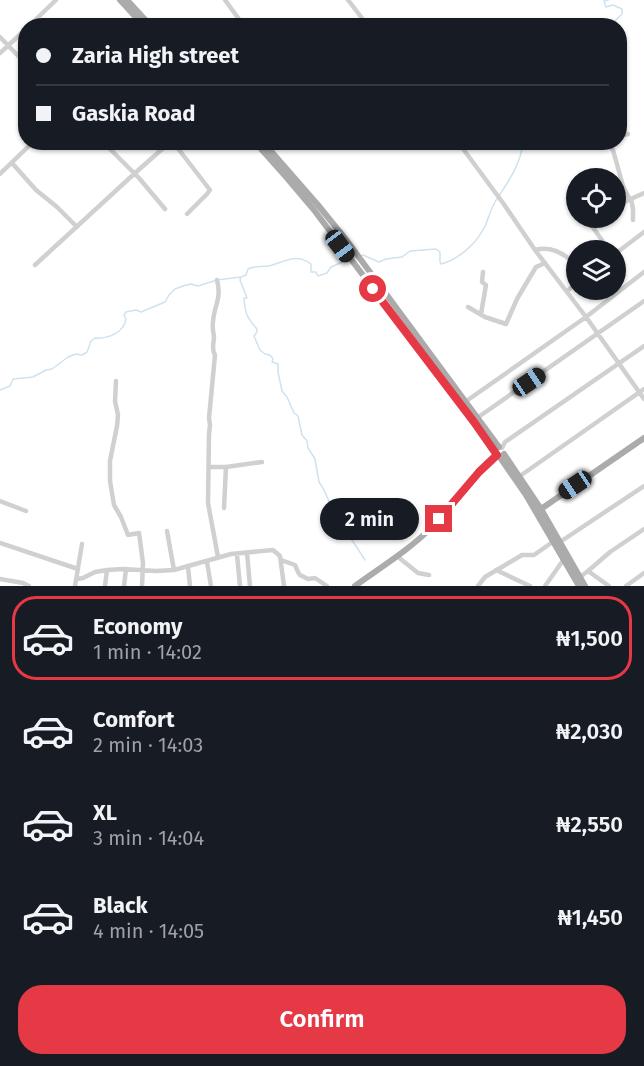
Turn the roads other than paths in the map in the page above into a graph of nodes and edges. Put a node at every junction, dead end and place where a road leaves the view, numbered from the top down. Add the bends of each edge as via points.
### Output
1 (56, 0) edge
2 (120, 0) edge
3 (127, 0) edge
4 (225, 0) edge
5 (348, 0) edge
6 (37, 18) edge
7 (135, 18) edge
8 (144, 18) edge
9 (238, 18) edge
10 (362, 18) edge
11 (18, 36) edge
12 (0, 37) edge
13 (7, 46) junction
14 (0, 53) edge
15 (18, 56) edge
16 (25, 150) edge
17 (111, 150) edge
18 (162, 150) edge
19 (178, 150) edge
20 (262, 150) edge
21 (270, 150) edge
22 (464, 150) edge
23 (613, 150) edge
24 (12, 163) junction
25 (0, 174) edge
26 (134, 174) junction
27 (644, 193) edge
28 (630, 200) junction
29 (626, 202) edge
30 (165, 209) dead end
31 (187, 214) dead end
32 (633, 220) dead end
33 (77, 227) junction
34 (644, 232) edge
35 (626, 246) edge
36 (536, 250) junction
37 (566, 256) edge
38 (545, 263) junction
39 (35, 266) dead end
40 (483, 272) dead end
41 (644, 272) edge
42 (216, 280) dead end
43 (626, 286) edge
44 (566, 290) edge
45 (574, 300) edge
46 (608, 300) edge
47 (644, 301) edge
48 (468, 307) dead end
49 (481, 314) junction
50 (586, 317) junction
51 (598, 334) junction
52 (644, 346) edge
53 (619, 364) junction
54 (116, 381) dead end
55 (642, 391) edge
56 (644, 399) edge
57 (465, 402) junction
58 (477, 418) junction
59 (644, 438) edge
60 (499, 452) junction
61 (262, 462) dead end
62 (209, 467) junction
63 (226, 467) junction
64 (520, 476) junction
65 (644, 486) edge
66 (0, 501) edge
67 (224, 508) dead end
68 (541, 509) junction
69 (26, 511) dead end
70 (644, 530) edge
71 (167, 531) dead end
72 (557, 541) junction
73 (0, 543) edge
74 (82, 544) dead end
75 (247, 554) junction
76 (237, 555) junction
77 (397, 556) junction
78 (218, 557) junction
79 (564, 559) junction
80 (281, 560) junction
81 (207, 562) junction
82 (188, 567) junction
83 (78, 569) junction
84 (126, 569) junction
85 (107, 570) junction
86 (143, 570) junction
87 (174, 570) junction
88 (496, 570) junction
89 (588, 571) junction
90 (644, 573) edge
91 (429, 575) dead end
92 (0, 579) edge
93 (77, 579) junction
94 (312, 579) junction
95 (577, 583) edge
96 (29, 586) edge
97 (75, 586) edge
98 (105, 586) edge
99 (124, 586) edge
100 (142, 586) edge
101 (190, 586) edge
102 (211, 586) edge
103 (240, 586) edge
104 (250, 586) edge
105 (284, 586) edge
106 (307, 586) edge
107 (327, 586) edge
108 (355, 586) edge
109 (478, 586) edge
110 (530, 586) edge
111 (545, 586) edge
112 (585, 586) edge
113 (609, 586) edge
114 (626, 586) edge

1 - 6 street
2 - 7 main road
3 - 8 main road
4 - 9 street
5 - 10 street
11 - 13 street
12 - 13 street
13 - 14 street
13 - 15 street
16 - 24 street
17 - 26 street
18 - 26 street
19 - 31 street via 210,190
20 - 60 main road
21 - 57 main road via 368,268
22 - 36 street
23 - 28 street
24 - 25 street
24 - 33 street
26 - 30 street
26 - 33 street
27 - 28 street
28 - 29 street
28 - 32 street
33 - 39 street
34 - 35 street
36 - 37 street
36 - 38 street
38 - 44 street
38 - 49 street via 536,267 526,282 506,324
40 - 49 street via 482,282 486,285
41 - 43 street
42 - 62 street via 219,300 213,320
45 - 50 street
46 - 50 street
47 - 51 street
48 - 49 street
50 - 51 street
50 - 57 street
51 - 53 street
51 - 58 street
52 - 53 street
53 - 55 street
53 - 60 street via 505,442
54 - 86 street via 118,415 110,469 112,499 128,535 139,533
55 - 56 street
55 - 64 street
57 - 58 main road
58 - 60 main road
59 - 68 main road
60 - 64 main road
60 - 72 main road
60 - 77 main road via 432,526
61 - 63 street
62 - 63 street
62 - 78 street via 208,503
63 - 67 street
64 - 68 main road
65 - 72 street
66 - 69 street
68 - 72 main road
70 - 89 street
71 - 87 street
72 - 79 main road
72 - 88 street
72 - 95 main road
73 - 83 street
74 - 83 street
75 - 76 street
75 - 80 street via 273,550
75 - 104 street
76 - 78 street
76 - 103 street
77 - 91 street via 418,573
77 - 108 main road
78 - 81 street
79 - 95 main road
79 - 111 street
80 - 94 street via 295,565 300,575
80 - 105 street
81 - 82 street
81 - 102 street
82 - 87 street
82 - 101 street
83 - 93 street
84 - 85 street
84 - 86 street
84 - 99 street
85 - 93 street
85 - 98 street
86 - 87 street
86 - 100 street
88 - 109 street
88 - 110 street
89 - 95 street
89 - 113 street
90 - 114 street
92 - 96 street
93 - 97 street
94 - 106 street
94 - 107 street
95 - 112 main road

